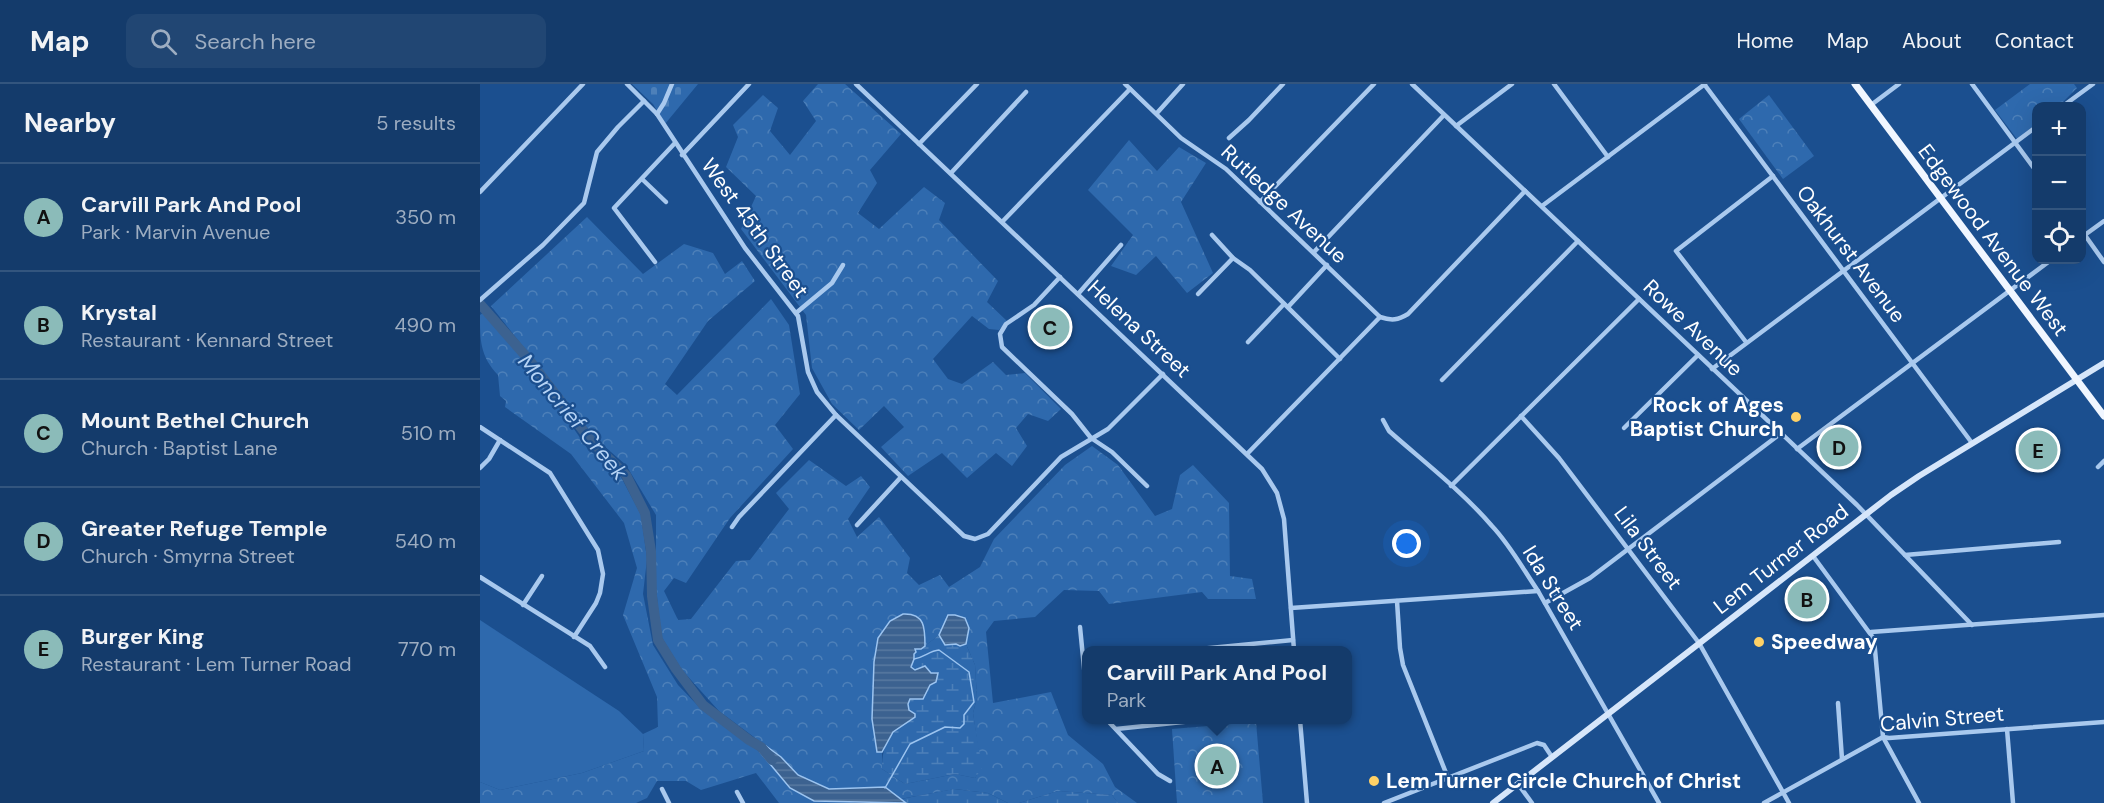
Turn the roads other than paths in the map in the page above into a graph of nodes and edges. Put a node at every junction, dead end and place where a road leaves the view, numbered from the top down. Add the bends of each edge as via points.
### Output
1 (583, 84) edge
2 (627, 84) edge
3 (672, 84) edge
4 (749, 84) edge
5 (856, 84) edge
6 (977, 84) edge
7 (1125, 84) edge
8 (1183, 84) edge
9 (1283, 84) edge
10 (1374, 84) edge
11 (1412, 84) edge
12 (1512, 84) edge
13 (1554, 84) edge
14 (1705, 84) edge
15 (1855, 84) edge
16 (1899, 84) edge
17 (1972, 84) edge
18 (2093, 84) edge
19 (1130, 89) junction
20 (1026, 92) dead end
21 (644, 101) junction
22 (2068, 102) edge
23 (1871, 105) junction
24 (1156, 113) junction
25 (657, 114) junction
26 (1444, 115) junction
27 (1456, 126) junction
28 (2032, 131) edge
29 (1229, 138) dead end
30 (675, 143) junction
31 (2015, 143) junction
32 (919, 144) junction
33 (682, 155) junction
34 (1608, 157) junction
35 (2032, 165) edge
36 (951, 173) junction
37 (1773, 176) junction
38 (642, 179) junction
39 (1526, 191) junction
40 (480, 192) edge
41 (1940, 198) junction
42 (666, 202) dead end
43 (1260, 202) junction
44 (1542, 206) junction
45 (2104, 220) edge
46 (1003, 221) junction
47 (2086, 231) edge
48 (1212, 235) dead end
49 (2086, 239) edge
50 (1578, 241) junction
51 (1121, 245) dead end
52 (1314, 252) junction
53 (1233, 258) junction
54 (655, 262) dead end
55 (2104, 262) edge
56 (2046, 264) edge
57 (843, 265) dead end
58 (1328, 265) junction
59 (1844, 271) junction
60 (1060, 277) junction
61 (2010, 290) junction
62 (1078, 294) junction
63 (1198, 294) dead end
64 (482, 298) edge
65 (1639, 299) junction
66 (1286, 306) junction
67 (796, 313) junction
68 (1380, 317) junction
69 (1248, 342) dead end
70 (1746, 342) junction
71 (1698, 355) junction
72 (1340, 358) junction
73 (1912, 363) junction
74 (2104, 363) edge
75 (1712, 369) junction
76 (1163, 375) junction
77 (2077, 379) junction
78 (1442, 380) dead end
79 (836, 415) junction
80 (1521, 416) junction
81 (2104, 416) edge
82 (1383, 420) dead end
83 (480, 427) edge
84 (1624, 428) dead end
85 (1780, 434) junction
86 (1090, 438) junction
87 (500, 440) junction
88 (1972, 443) junction
89 (1797, 448) junction
90 (1247, 454) junction
91 (2104, 461) edge
92 (2098, 467) dead end
93 (480, 468) edge
94 (901, 477) junction
95 (1147, 486) dead end
96 (1451, 486) junction
97 (1866, 514) junction
98 (857, 525) dead end
99 (732, 527) dead end
100 (2058, 542) dead end
101 (1628, 549) junction
102 (1905, 555) junction
103 (1813, 556) junction
104 (542, 576) dead end
105 (480, 577) edge
106 (1538, 591) junction
107 (1397, 601) junction
108 (1545, 603) junction
109 (523, 605) junction
110 (1291, 608) junction
111 (2104, 615) edge
112 (1972, 625) junction
113 (1080, 627) dead end
114 (1870, 633) junction
115 (574, 637) junction
116 (1293, 640) junction
117 (1699, 643) junction
118 (1083, 646) edge
119 (1236, 646) edge
120 (1294, 646) edge
121 (605, 667) dead end
122 (1838, 703) dead end
123 (1608, 713) junction
124 (2104, 722) edge
125 (1111, 724) edge
126 (1164, 724) edge
127 (1300, 724) edge
128 (1116, 729) junction
129 (2007, 729) junction
130 (1883, 737) junction
131 (1552, 757) junction
132 (1842, 759) junction
133 (1448, 778) junction
134 (1170, 781) dead end
135 (1517, 783) junction
136 (662, 789) dead end
137 (737, 792) dead end
138 (1783, 792) junction
139 (669, 803) edge
140 (742, 803) edge
141 (1307, 803) edge
142 (1384, 803) edge
143 (1493, 803) edge
144 (1532, 803) edge
145 (1659, 803) edge
146 (1764, 803) edge
147 (1789, 803) edge
148 (1919, 803) edge
149 (2013, 803) edge

1 - 40 street
2 - 21 street, West 45th Street
3 - 25 street
4 - 33 street
5 - 32 street, Helena Street
6 - 32 street
7 - 19 street, Rutledge Avenue
8 - 24 street
9 - 29 street
10 - 43 street
11 - 26 street, Rowe Avenue
12 - 27 street
13 - 34 street
14 - 34 street
14 - 37 street, Oakhurst Avenue
15 - 23 main road, Edgewood Avenue West
16 - 23 street
17 - 31 street
18 - 22 street
19 - 24 street, Rutledge Avenue
19 - 46 street
20 - 36 street
21 - 25 street, West 45th Street
21 - 64 street via 597,152 584,203
23 - 41 main road, Edgewood Avenue West
24 - 43 street, Rutledge Avenue
25 - 30 street, West 45th Street
26 - 27 street, Rowe Avenue
26 - 52 street
27 - 39 street, Rowe Avenue
28 - 31 street
30 - 33 street, West 45th Street
30 - 38 street
31 - 35 street
31 - 41 street
32 - 36 street, Helena Street
33 - 67 street, West 45th Street via 745,248
34 - 44 street
36 - 46 street, Helena Street
37 - 59 street, Oakhurst Avenue
37 - 70 street via 1676,251
38 - 42 street
38 - 54 street via 614,208
39 - 44 street, Rowe Avenue
39 - 68 street via 1408,314 1395,320
41 - 59 street
41 - 61 main road, Edgewood Avenue West
43 - 52 street, Rutledge Avenue
44 - 50 street, Rowe Avenue
45 - 47 street
46 - 60 street, Helena Street
48 - 53 street
49 - 55 street
50 - 65 street, Rowe Avenue
50 - 78 street
51 - 62 street
52 - 58 street, Rutledge Avenue
53 - 63 street
53 - 66 street
56 - 61 street
57 - 67 street via 832,284
58 - 66 street
58 - 68 street, Rutledge Avenue
59 - 70 street
59 - 73 street, Oakhurst Avenue
60 - 62 street, Helena Street
60 - 86 street via 1034,305 1006,324 1000,334 1002,346 1072,414
61 - 73 street
61 - 77 main road, Edgewood Avenue West
62 - 76 street, Helena Street
65 - 71 street, Rowe Avenue
65 - 80 street
66 - 69 street
66 - 72 street
67 - 79 street, West 45th Street via 801,322 808,372 817,392
68 - 72 street
70 - 75 street
71 - 75 street, Rowe Avenue
71 - 84 street
72 - 90 street
73 - 88 street, Oakhurst Avenue
73 - 89 street
74 - 77 main road, Lem Turner Road
75 - 85 street, Rowe Avenue
76 - 86 street via 1108,429
76 - 90 street, Helena Street
77 - 81 main road, Edgewood Avenue West
77 - 88 main road, Lem Turner Road
79 - 94 street, West 45th Street
79 - 99 street
80 - 96 street
80 - 101 street, Lila Street via 1559,458
82 - 96 street, Ida Street via 1389,431
83 - 87 street
85 - 89 street, Rowe Avenue
85 - 101 street
86 - 94 street, West 45th Street via 1062,457 988,534 975,539 964,536
86 - 95 street via 1112,452
87 - 93 street
87 - 115 street via 554,479 601,558 600,593
88 - 97 main road, Lem Turner Road
89 - 97 street, Rowe Avenue
90 - 110 street, Helena Street via 1271,482 1282,507
91 - 92 street
94 - 98 street
96 - 106 street, Ida Street via 1494,528
97 - 102 street, Rowe Avenue
97 - 103 main road, Lem Turner Road
100 - 102 street
101 - 108 street via 1590,578
101 - 117 street, Lila Street
102 - 112 street, Rowe Avenue
103 - 114 street
103 - 117 main road, Lem Turner Road
104 - 109 street
105 - 109 street
106 - 107 street
106 - 108 street, Ida Street
107 - 110 street
107 - 133 street via 1403,665
108 - 123 street, Ida Street
109 - 115 street
110 - 116 street, Helena Street
111 - 112 street
112 - 114 street
113 - 118 street
114 - 130 street via 1875,645
115 - 121 street via 590,646
116 - 119 street
116 - 120 street, Helena Street
117 - 123 main road, Lem Turner Road
117 - 138 street, Lila Street
122 - 132 street
123 - 131 main road, Lem Turner Road
123 - 145 street, Ida Street
124 - 129 street, Calvin Street
125 - 128 street
126 - 128 street
127 - 141 street
128 - 134 street via 1158,774
129 - 130 street, Calvin Street
129 - 149 street
130 - 132 street, Calvin Street
130 - 148 street
131 - 133 street via 1544,745 1537,743
131 - 135 main road, Lem Turner Road
132 - 138 street, Calvin Street
133 - 142 street
135 - 143 main road, Lem Turner Road
135 - 144 street
136 - 139 street
137 - 140 street
138 - 146 street, Calvin Street
138 - 147 street, Lila Street

